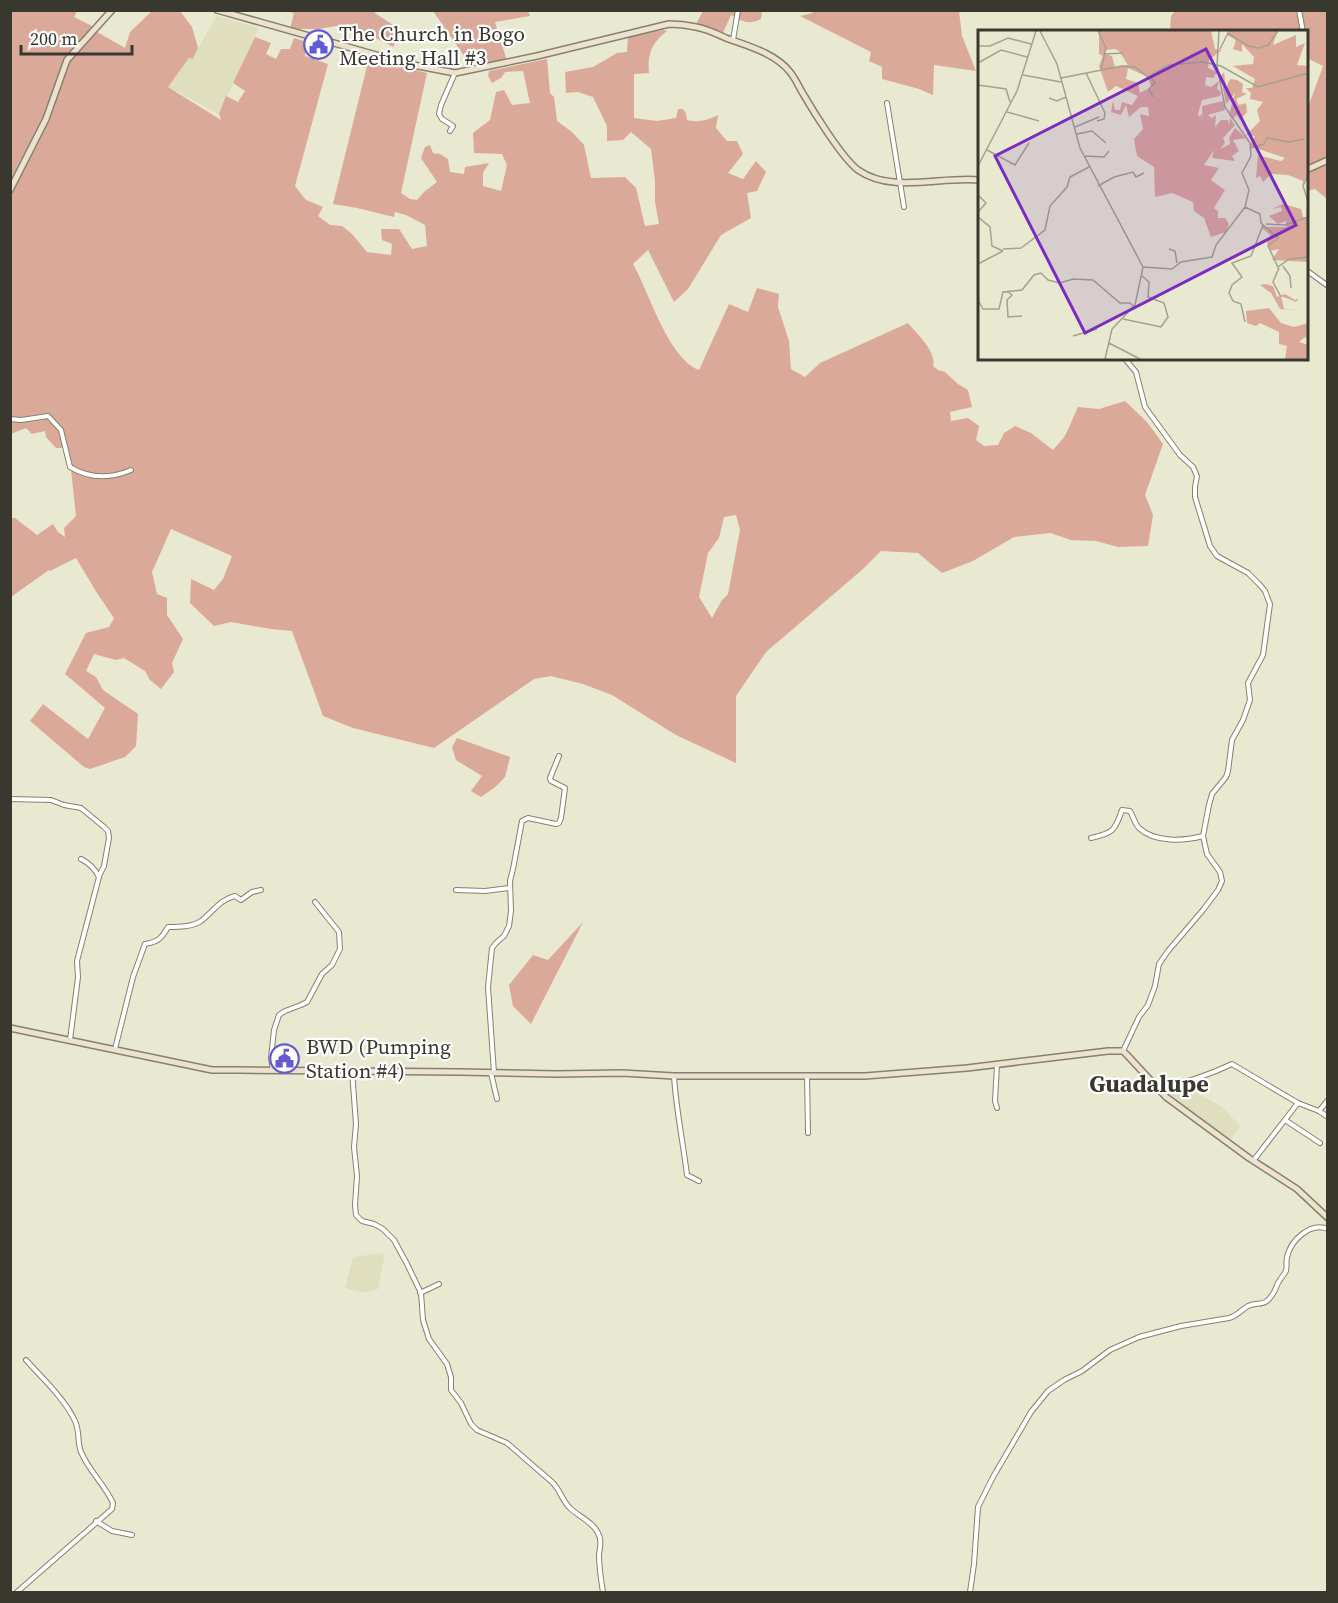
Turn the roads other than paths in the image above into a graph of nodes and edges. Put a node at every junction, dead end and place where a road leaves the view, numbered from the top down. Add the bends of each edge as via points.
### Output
1 (112, 10) edge
2 (217, 10) edge
3 (738, 10) edge
4 (1299, 10) edge
5 (1303, 30) edge
6 (732, 40) junction
7 (455, 73) junction
8 (887, 103) dead end
9 (450, 131) dead end
10 (1328, 160) edge
11 (1308, 169) edge
12 (978, 180) edge
13 (901, 182) junction
14 (10, 190) edge
15 (904, 207) dead end
16 (1308, 271) edge
17 (1328, 286) edge
18 (1126, 360) edge
19 (10, 419) edge
20 (131, 470) dead end
21 (559, 756) dead end
22 (10, 800) edge
23 (1203, 837) junction
24 (1091, 838) dead end
25 (81, 859) dead end
26 (99, 877) junction
27 (509, 888) junction
28 (456, 890) dead end
29 (261, 891) dead end
30 (315, 902) dead end
31 (10, 1028) edge
32 (70, 1041) junction
33 (115, 1049) junction
34 (1123, 1051) junction
35 (997, 1064) junction
36 (273, 1070) junction
37 (352, 1071) junction
38 (493, 1073) junction
39 (674, 1076) junction
40 (807, 1076) junction
41 (1159, 1089) junction
42 (497, 1099) dead end
43 (1328, 1100) edge
44 (1298, 1103) junction
45 (997, 1108) dead end
46 (1318, 1111) junction
47 (1328, 1117) edge
48 (1285, 1120) junction
49 (808, 1133) dead end
50 (1320, 1143) dead end
51 (1253, 1161) junction
52 (699, 1181) dead end
53 (1328, 1218) edge
54 (1328, 1229) edge
55 (439, 1284) dead end
56 (420, 1293) junction
57 (26, 1360) dead end
58 (96, 1521) junction
59 (132, 1535) dead end
60 (17, 1593) edge
61 (603, 1593) edge
62 (970, 1593) edge

1 - 14 main road via 68,60 46,119
2 - 7 main road via 408,64
3 - 6 street
4 - 5 street
6 - 7 main road via 699,27 669,24
6 - 13 main road via 771,56 791,73 834,141 857,169 870,176
7 - 9 street via 439,114 453,126
8 - 13 street
10 - 11 main road
12 - 13 main road
13 - 15 street
16 - 17 street
18 - 23 street via 1136,372 1145,407 1193,467 1197,476 1196,497 1210,546 1217,556 1248,573 1265,591 1270,604 1263,655 1248,682 1250,700 1232,740 1226,777 1212,794
19 - 20 street via 48,416 61,430 70,467 80,473 110,477
21 - 27 street via 550,781 565,788 561,818 556,824 528,818 522,821
22 - 26 street via 51,801 81,808 104,827 110,838
23 - 24 street via 1164,839 1146,833 1137,826 1131,811 1122,810 1112,832
23 - 34 street via 1207,854 1222,877 1220,885 1159,964 1148,1005
25 - 26 street
26 - 32 street via 77,961
27 - 28 street
27 - 38 street via 509,926 492,948 488,987
29 - 33 street via 241,900 228,897 199,922 168,927 157,943 145,944
30 - 36 street via 339,932 340,949 307,1002 279,1015 274,1030
31 - 32 main road
32 - 33 main road
33 - 36 main road via 212,1070
34 - 35 main road
34 - 41 main road
35 - 40 main road via 896,1074
35 - 45 street
36 - 37 main road
37 - 38 main road
37 - 56 street via 356,1215 383,1229 394,1240
38 - 39 main road
38 - 42 street
39 - 40 main road
39 - 52 street via 687,1175
40 - 49 street
41 - 44 street via 1232,1064
41 - 51 main road
43 - 46 street
44 - 46 street
44 - 48 street
46 - 47 street
48 - 50 street
48 - 51 street
51 - 53 main road via 1297,1189
54 - 62 street via 1311,1229 1293,1243 1285,1273 1265,1303 1249,1306 1236,1316 1154,1332 1124,1343 1048,1391 1030,1412 978,1507
55 - 56 street
56 - 61 street via 429,1339 447,1364 451,1390 471,1424 507,1443 557,1486 569,1507 595,1527 601,1543
57 - 58 street via 68,1409 76,1422 82,1454 111,1498 112,1509
58 - 59 street via 112,1531
58 - 60 street

